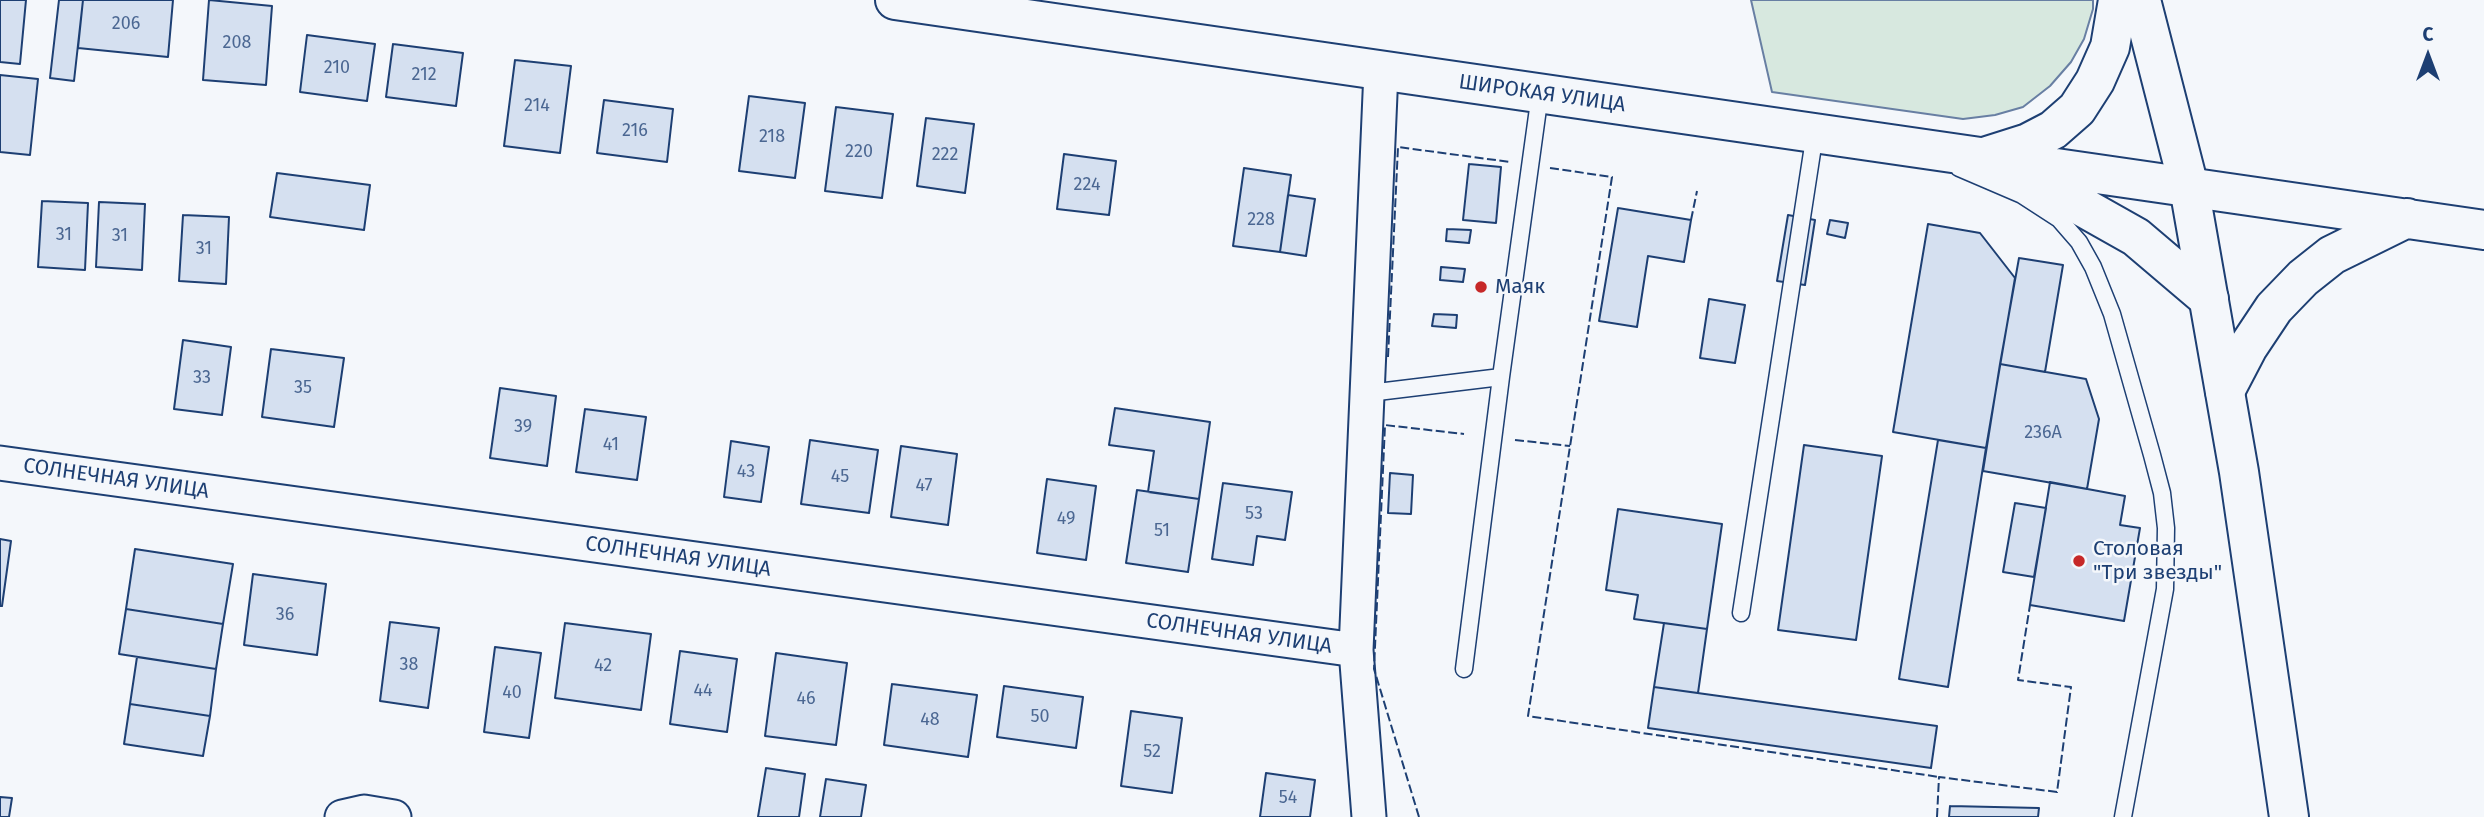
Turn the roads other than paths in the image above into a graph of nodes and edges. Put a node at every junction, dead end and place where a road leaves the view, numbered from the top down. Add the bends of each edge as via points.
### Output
1 (895, 0) edge
2 (2118, 0) edge
3 (2140, 0) edge
4 (997, 7) edge
5 (1381, 71) junction
6 (1540, 94) junction
7 (1815, 133) junction
8 (1912, 147) junction
9 (1982, 158) junction
10 (2189, 187) junction
11 (2407, 218) junction
12 (2484, 230) edge
13 (2208, 299) junction
14 (1501, 377) junction
15 (2225, 391) junction
16 (1368, 393) junction
17 (0, 463) edge
18 (1741, 613) dead end
19 (1356, 650) junction
20 (1464, 669) dead end
21 (341, 817) edge
22 (394, 817) edge
23 (1368, 817) edge
24 (2123, 817) edge
25 (2289, 817) edge

1 - 4 street, ШИРОКАЯ УЛИЦА
2 - 9 street via 2110,47 2077,109 2053,130 2028,143
3 - 10 street
4 - 5 street, ШИРОКАЯ УЛИЦА
5 - 6 street, ШИРОКАЯ УЛИЦА
5 - 16 street
6 - 7 street, ШИРОКАЯ УЛИЦА
6 - 14 lane
7 - 8 street, ШИРОКАЯ УЛИЦА
7 - 18 lane
8 - 9 street, ШИРОКАЯ УЛИЦА
8 - 24 lane via 2022,195 2059,219 2093,267 2112,314 2162,493 2167,560
9 - 10 street, ШИРОКАЯ УЛИЦА
9 - 13 street via 2136,236
10 - 11 street, ШИРОКАЯ УЛИЦА
10 - 13 street
11 - 12 street, ШИРОКАЯ УЛИЦА
11 - 15 street via 2332,255 2303,278 2274,308
13 - 15 street
14 - 16 lane
14 - 20 lane
15 - 25 street
16 - 19 street
17 - 19 street, СОЛНЕЧНАЯ УЛИЦА
19 - 23 street
21 - 22 street via 365,812

